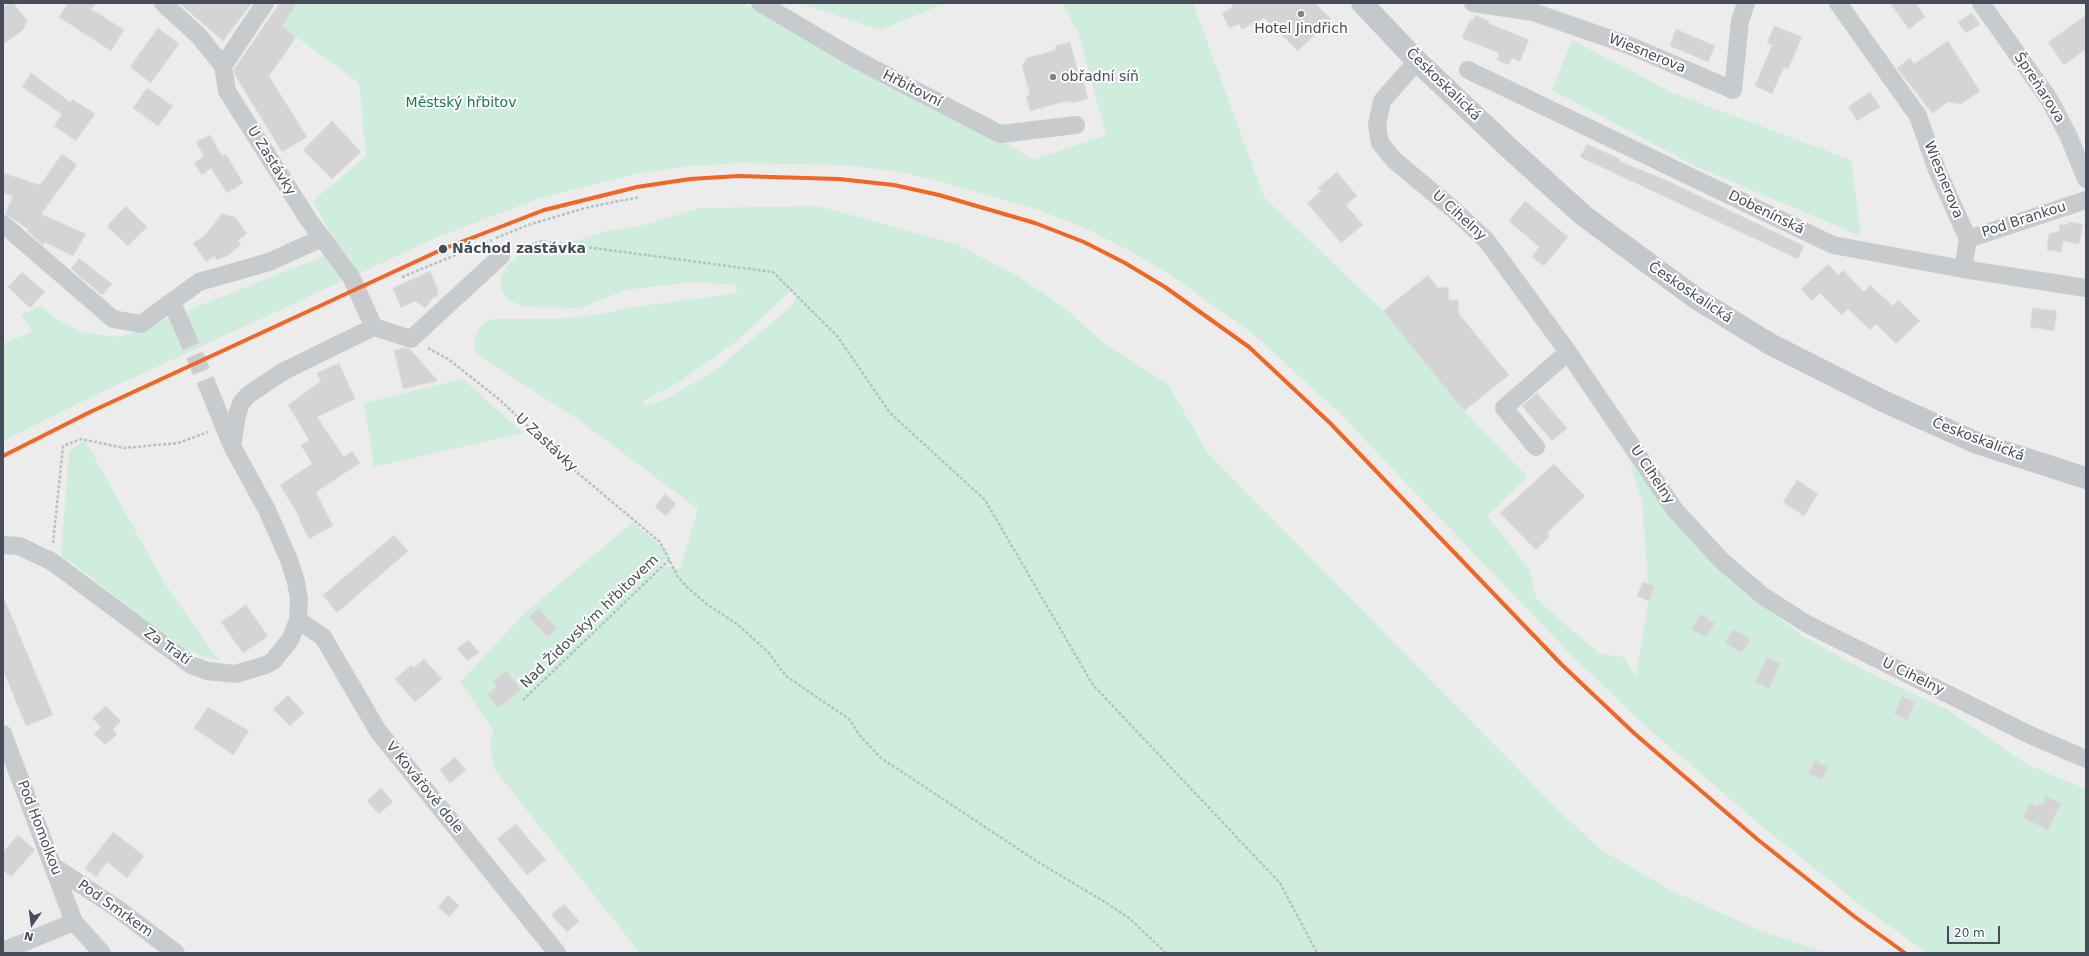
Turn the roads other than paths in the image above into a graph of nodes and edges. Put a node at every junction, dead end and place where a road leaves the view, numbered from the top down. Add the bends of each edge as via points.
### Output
1 (163, 3) edge
2 (265, 3) edge
3 (760, 3) edge
4 (1362, 3) edge
5 (1473, 3) edge
6 (1746, 3) edge
7 (1838, 3) edge
8 (1981, 3) edge
9 (1417, 60) junction
10 (223, 66) junction
11 (1468, 70) dead end
12 (1076, 125) dead end
13 (2086, 179) edge
14 (2086, 200) edge
15 (3, 224) edge
16 (322, 238) junction
17 (1968, 239) junction
18 (501, 256) road end
19 (1963, 269) junction
20 (2086, 288) edge
21 (172, 303) junction
22 (374, 327) junction
23 (184, 330) tunnel mouth
24 (1568, 352) junction
25 (210, 392) tunnel mouth
26 (232, 446) junction
27 (1536, 447) dead end
28 (2086, 478) edge
29 (3, 545) edge
30 (298, 620) junction
31 (3, 734) edge
32 (2086, 759) edge
33 (53, 866) junction
34 (74, 922) junction
35 (3, 951) edge
36 (102, 953) edge
37 (176, 953) edge
38 (557, 953) edge

1 - 10 street, U Zastávky via 199,36
2 - 10 street
3 - 12 street, Hřbitovní via 857,60 1000,134
4 - 9 main road, Českoskalická
5 - 6 street, Wiesnerova via 1533,12 1631,46 1733,90 1740,21
7 - 17 street, Wiesnerova via 1918,116 1937,170
8 - 13 street, Špreňarova via 2049,99 2069,137
9 - 24 street, U Cihelny via 1382,101 1377,125 1380,143 1394,160 1487,241
9 - 28 main road, Českoskalická via 1584,216 1697,299 1770,344 1885,402 1977,442
10 - 16 street, U Zastávky via 227,91
11 - 19 street, Dobenínská via 1833,245
14 - 17 street, Pod Brankou
15 - 21 street via 113,320 141,324
16 - 21 street via 269,262 200,282
16 - 22 street, U Zastávky via 351,277
17 - 19 street, Pod Brankou
18 - 22 street via 412,339
19 - 20 street, Dobenínská
21 - 23 street
22 - 26 street via 284,371 248,395 241,403 237,415
24 - 27 street via 1504,408
24 - 32 street, U Cihelny via 1675,510 1722,560 1762,596 1814,628 2030,735
25 - 26 street, Za Tratí
26 - 30 street, Za Tratí via 267,510 289,560 299,599
29 - 30 street, Za Tratí via 19,546 51,561 191,665 207,671 235,674 266,665 280,654 290,640
30 - 38 street, V Kovářově dole via 323,637 378,731
31 - 33 street, Pod Homolkou
33 - 34 street, Pod Homolkou
33 - 37 street, Pod Smrkem via 118,909
34 - 35 street
34 - 36 street, Pod Homolkou

